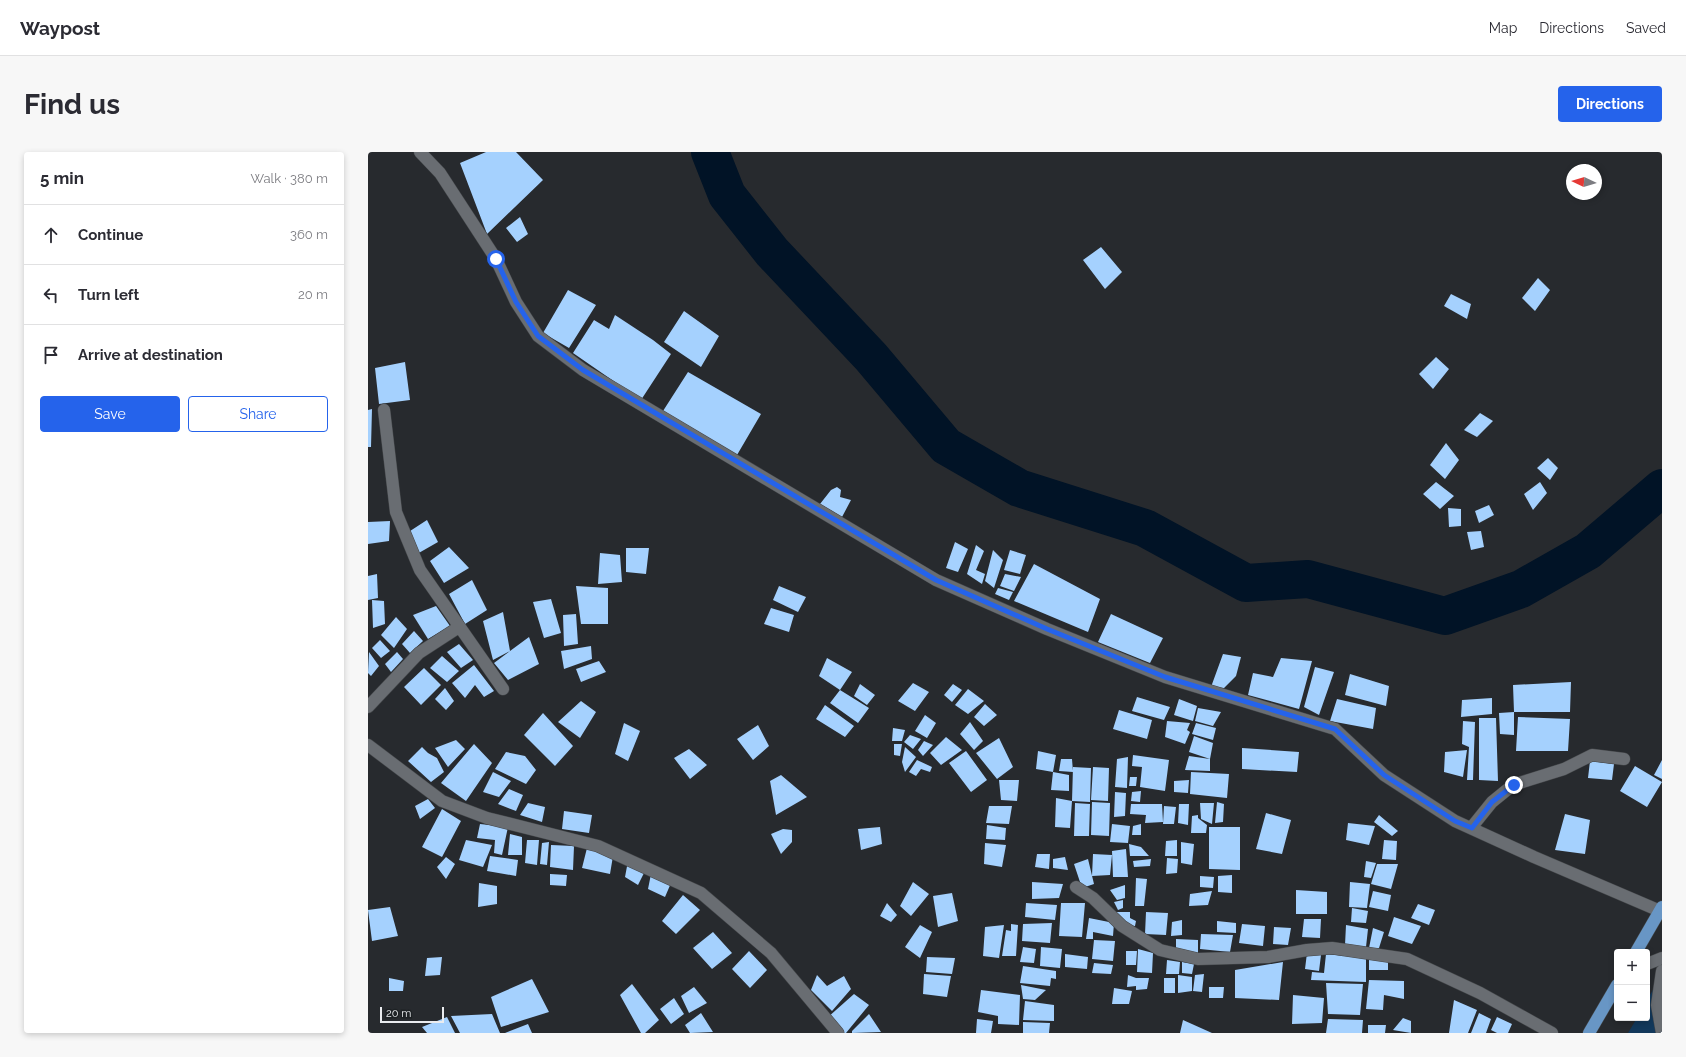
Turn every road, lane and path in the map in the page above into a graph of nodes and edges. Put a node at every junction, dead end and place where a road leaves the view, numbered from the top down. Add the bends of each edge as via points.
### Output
1 (420, 152) edge
2 (384, 410) dead end
3 (459, 627) junction
4 (503, 689) dead end
5 (368, 707) edge
6 (368, 745) edge
7 (1624, 759) dead end
8 (1472, 828) junction
9 (1076, 887) dead end
10 (1661, 909) edge
11 (1638, 949) edge
12 (1662, 958) edge
13 (1650, 963) edge
14 (1662, 972) edge
15 (1614, 990) edge
16 (838, 1033) edge
17 (1552, 1033) edge
18 (1589, 1033) edge
19 (1662, 1033) edge

1 - 8 street via 440,173 496,259 516,302 538,336 583,370 936,580 1165,677 1335,729 1384,775 1455,821
2 - 3 street via 396,512 420,570
3 - 4 street
3 - 5 street via 419,653
6 - 16 street via 442,801 487,818 598,846 701,893 771,953
7 - 8 street via 1592,755 1564,769 1514,785 1492,802
8 - 10 street
9 - 17 street via 1093,898 1122,926 1160,950 1198,959 1268,957 1332,948 1407,958 1480,993
10 - 11 main road
12 - 13 street
14 - 19 street via 1656,1005
15 - 18 main road

